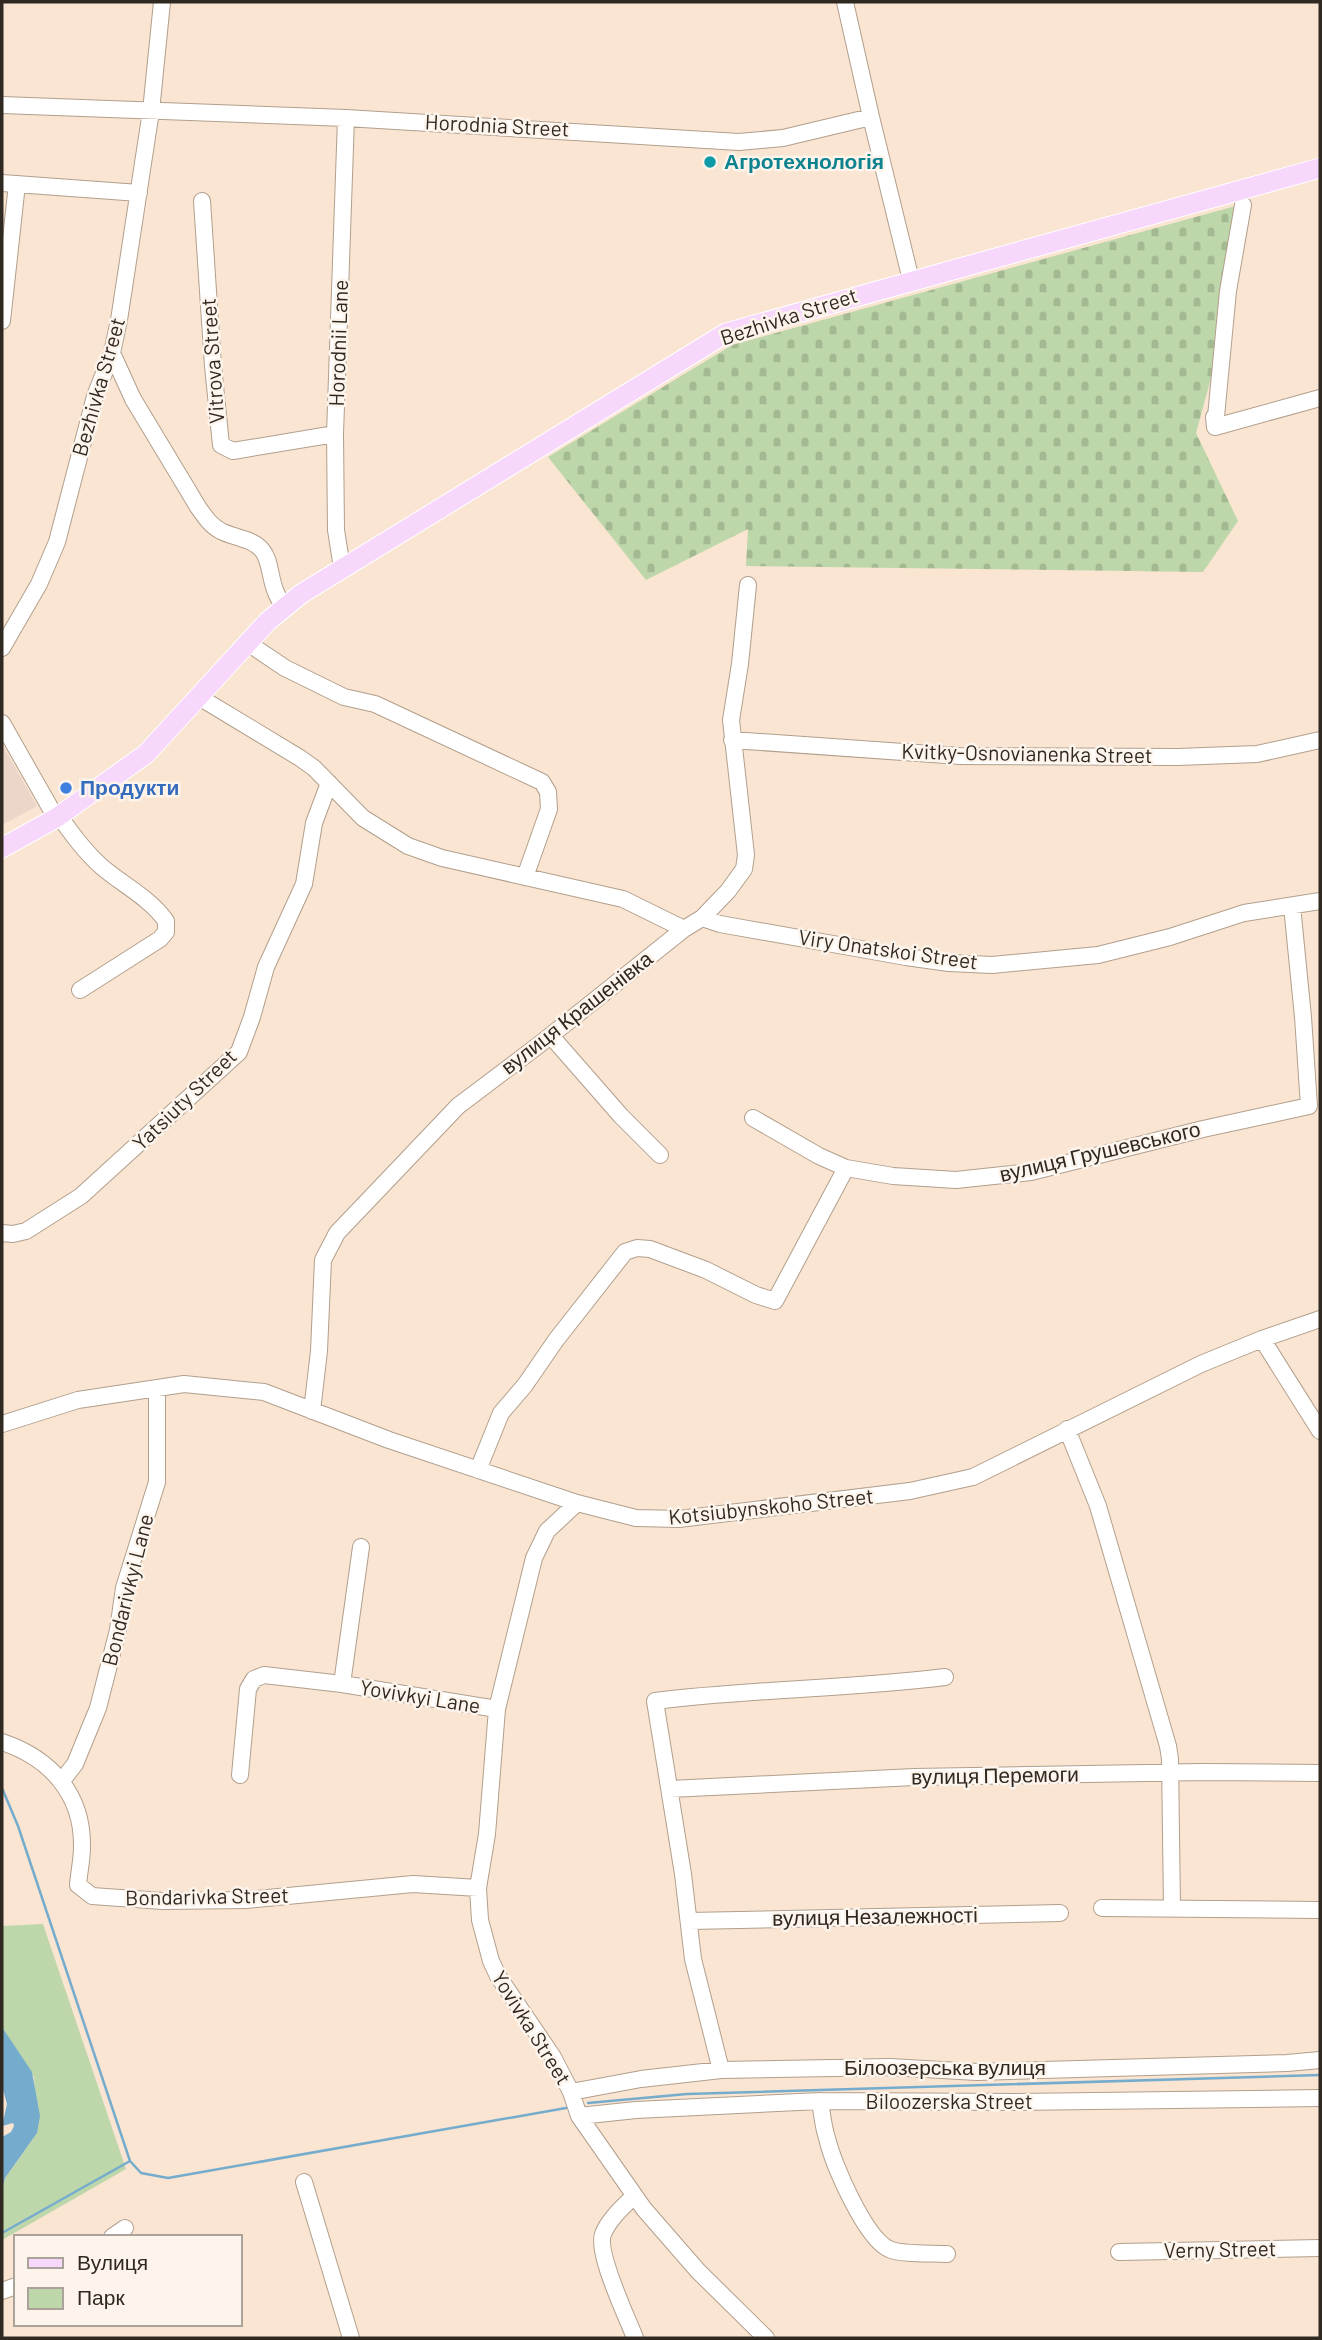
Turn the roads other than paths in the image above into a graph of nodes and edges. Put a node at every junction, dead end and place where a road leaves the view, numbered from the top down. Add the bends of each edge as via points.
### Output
1 (162, 2) edge
2 (845, 2) edge
3 (2, 105) edge
4 (151, 111) junction
5 (871, 117) junction
6 (346, 118) junction
7 (1320, 168) edge
8 (9, 184) edge
9 (139, 193) junction
10 (202, 201) dead end
11 (1243, 205) dead end
12 (911, 280) junction
13 (2, 321) edge
14 (112, 353) junction
15 (1320, 398) edge
16 (335, 434) junction
17 (342, 568) junction
18 (748, 585) dead end
19 (284, 606) junction
20 (248, 643) junction
21 (2, 648) edge
22 (199, 697) junction
23 (2, 723) edge
24 (732, 740) junction
25 (1320, 740) edge
26 (329, 783) junction
27 (57, 817) junction
28 (2, 848) edge
29 (525, 877) junction
30 (1320, 901) edge
31 (1292, 906) junction
32 (702, 918) junction
33 (684, 929) junction
34 (79, 990) dead end
35 (551, 1036) junction
36 (753, 1118) dead end
37 (660, 1155) dead end
38 (846, 1168) junction
39 (2, 1233) edge
40 (1320, 1319) edge
41 (1262, 1339) junction
42 (157, 1389) junction
43 (312, 1411) junction
44 (2, 1424) edge
45 (1068, 1429) junction
46 (1320, 1431) edge
47 (478, 1469) junction
48 (577, 1503) junction
49 (360, 1547) dead end
50 (945, 1677) dead end
51 (342, 1684) junction
52 (497, 1709) junction
53 (2, 1742) edge
54 (1170, 1773) junction
55 (1320, 1773) edge
56 (240, 1775) dead end
57 (61, 1782) junction
58 (670, 1789) junction
59 (478, 1888) junction
60 (1172, 1907) junction
61 (1102, 1908) dead end
62 (1320, 1910) edge
63 (1060, 1913) dead end
64 (689, 1921) junction
65 (1320, 2060) edge
66 (721, 2070) junction
67 (571, 2092) junction
68 (1320, 2098) edge
69 (820, 2101) junction
70 (579, 2116) junction
71 (304, 2182) dead end
72 (634, 2196) junction
73 (1320, 2248) edge
74 (1119, 2252) dead end
75 (947, 2254) dead end
76 (351, 2338) edge
77 (635, 2338) edge
78 (766, 2338) edge

1 - 4 street, Bezhivka Street
2 - 5 street
3 - 4 street, Horodnia Street
4 - 6 street, Horodnia Street
4 - 9 street, Bezhivka Street
5 - 6 street, Horodnia Street via 783,138 739,142
5 - 12 street
6 - 16 street, Horodnii Lane
7 - 12 main road, Bezhivka Street
8 - 9 street
8 - 13 street
9 - 14 street, Bezhivka Street
10 - 16 street, Vitrova Street via 222,445 233,452
11 - 15 street via 1228,292 1215,422
12 - 17 main road, Bezhivka Street via 726,333
14 - 19 street via 134,399 208,522 264,552 273,588
14 - 21 street, Bezhivka Street via 95,396 57,542
16 - 17 street, Horodnii Lane via 336,530
17 - 19 main road, Bezhivka Street
18 - 24 street, вулиця Крашенівка
19 - 20 main road, Bezhivka Street
20 - 22 main road, Bezhivka Street
20 - 29 street via 344,698 375,704 542,782 549,809
22 - 26 street via 300,758
22 - 27 main road, Bezhivka Street via 146,754
23 - 27 street
24 - 25 street, Kvitky-Osnovianenka Street via 960,756 1164,757 1256,754
24 - 32 street, вулиця Крашенівка via 744,869
26 - 29 street via 363,818 408,846
26 - 39 street, Yatsiuty Street via 314,823 304,884 266,967 239,1052 81,1196 26,1231
27 - 28 main road, Bezhivka Street
27 - 34 street via 101,866 166,920 166,932 160,939
29 - 33 street via 624,899
30 - 31 street, Viry Onatskoi Street
31 - 32 street, Viry Onatskoi Street via 1244,914 1098,955 992,965 906,957
31 - 38 street, вулиця Грушевського via 1309,1106 1031,1172 956,1180
32 - 33 street, вулиця Крашенівка
33 - 35 street, вулиця Крашенівка
35 - 37 street
35 - 43 street, вулиця Крашенівка via 458,1106 337,1233 324,1259
36 - 38 street
38 - 47 street via 775,1301 650,1249 625,1252 501,1413
40 - 41 street, Kotsiubynskoho Street
41 - 45 street, Kotsiubynskoho Street
41 - 46 street
42 - 43 street, Kotsiubynskoho Street via 184,1384 264,1392
42 - 44 street, Kotsiubynskoho Street via 78,1400
42 - 57 street, Bondarivkyi Lane via 156,1482 124,1588 98,1708 75,1764
43 - 47 street, Kotsiubynskoho Street
45 - 48 street, Kotsiubynskoho Street via 973,1477 910,1491 679,1519 636,1518
45 - 54 street via 1131,1617 1168,1746
47 - 48 street, Kotsiubynskoho Street
48 - 52 street, Yovivka Street via 547,1531 534,1558
49 - 51 street, Yovivkyi Lane
50 - 58 street via 655,1701
51 - 52 street, Yovivkyi Lane
51 - 56 street, Yovivkyi Lane via 264,1675 254,1679 248,1689
52 - 59 street, Yovivka Street
53 - 57 street, Bondarivka Street via 42,1760
54 - 55 street, вулиця Перемоги
54 - 58 street, вулиця Перемоги via 900,1777
54 - 60 street
57 - 59 street, Bondarivka Street via 80,1827 79,1885 93,1896 246,1900 413,1884
58 - 64 street
59 - 67 street, Yovivka Street via 480,1920 491,1961
60 - 61 street
60 - 62 street
63 - 64 street, вулиця Незалежності
64 - 66 street via 693,1959
65 - 66 street, Білоозерська вулиця via 977,2071 890,2067
66 - 67 street, Білоозерська вулиця
67 - 70 street, Yovivka Street
68 - 69 street, Biloozerska Street
69 - 70 street, Biloozerska Street
69 - 75 street via 836,2167 880,2244 890,2251
70 - 72 street, Yovivka Street
71 - 76 street
72 - 77 street via 612,2218 602,2235 601,2252
72 - 78 street, Yovivka Street via 698,2271
73 - 74 street, Verny Street

